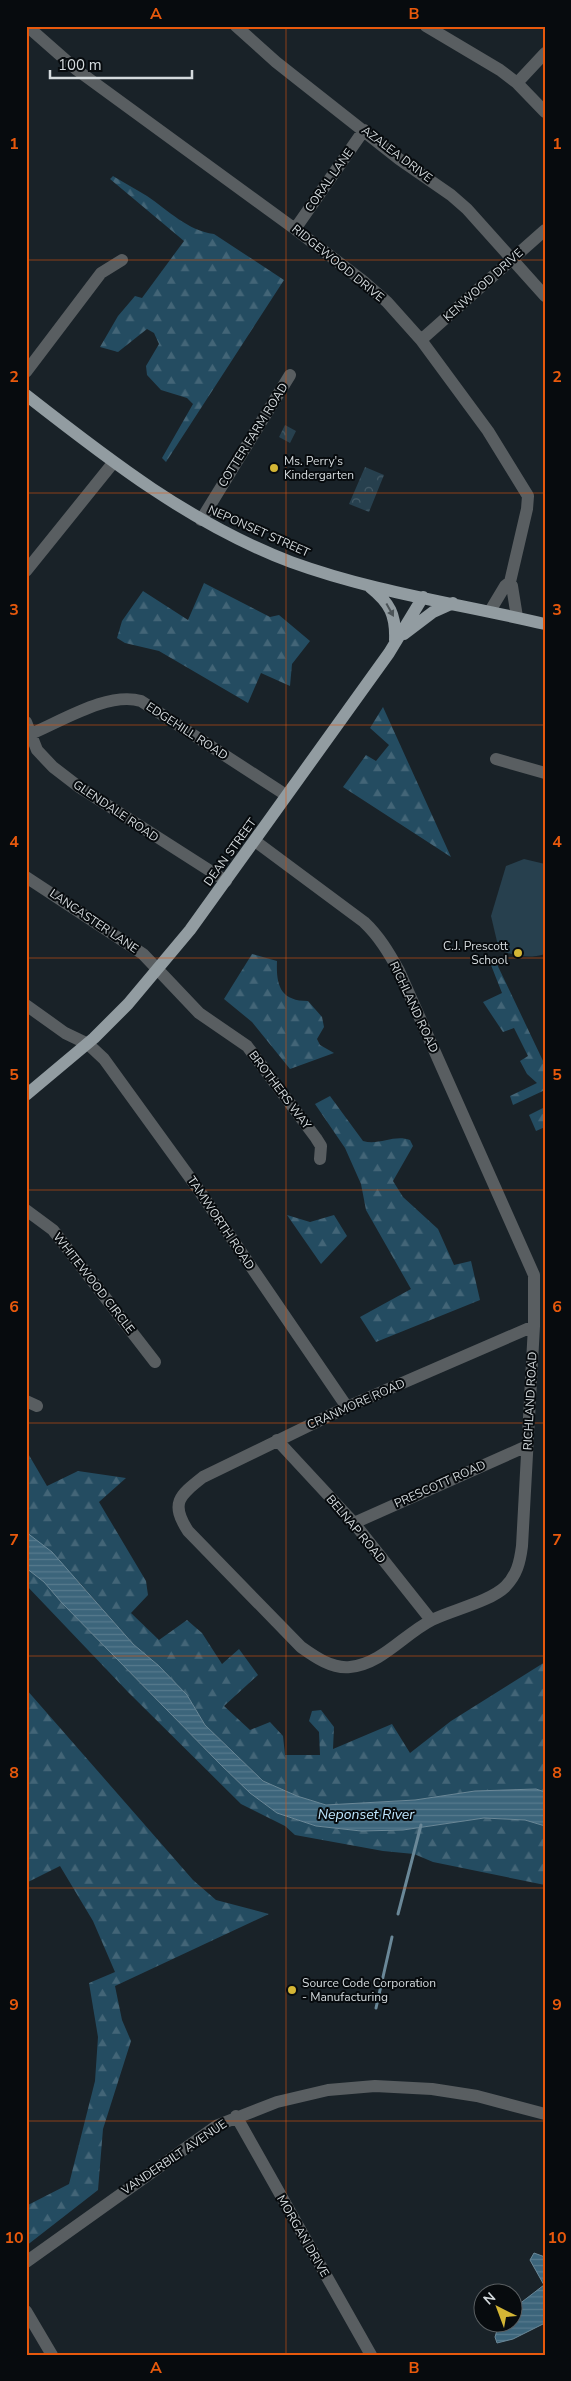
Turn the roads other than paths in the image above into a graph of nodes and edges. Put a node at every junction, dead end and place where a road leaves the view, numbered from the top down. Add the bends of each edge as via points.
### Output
1 (27, 26) edge
2 (236, 26) edge
3 (426, 26) edge
4 (545, 53) edge
5 (517, 83) junction
6 (545, 112) edge
7 (364, 130) junction
8 (295, 229) junction
9 (545, 230) edge
10 (511, 259) junction
11 (122, 260) dead end
12 (545, 296) edge
13 (421, 340) junction
14 (26, 372) edge
15 (290, 375) dead end
16 (26, 395) edge
17 (113, 463) junction
18 (201, 520) junction
19 (26, 571) edge
20 (510, 582) junction
21 (368, 585) junction
22 (423, 597) junction
23 (453, 603) junction
24 (490, 611) junction
25 (517, 617) junction
26 (545, 624) edge
27 (395, 643) junction
28 (28, 731) edge
29 (496, 759) dead end
30 (545, 773) edge
31 (286, 795) junction
32 (255, 841) junction
33 (26, 877) edge
34 (226, 881) junction
35 (158, 970) junction
36 (26, 1005) edge
37 (88, 1044) junction
38 (26, 1095) edge
39 (320, 1159) dead end
40 (26, 1210) edge
41 (534, 1326) junction
42 (155, 1362) dead end
43 (347, 1407) junction
44 (277, 1440) junction
45 (527, 1446) junction
46 (184, 1493) joint
47 (354, 1523) junction
48 (431, 1620) junction
49 (545, 2114) edge
50 (236, 2116) junction
51 (26, 2262) edge
52 (26, 2311) edge
53 (52, 2355) edge
54 (371, 2355) edge

1 - 8 street, RIDGEWOOD DRIVE via 77,70
2 - 7 street, AZALEA DRIVE via 276,62
3 - 5 street
4 - 5 street
5 - 6 street
7 - 8 street, CORAL LANE
7 - 10 street, AZALEA DRIVE via 461,204
8 - 13 street, RIDGEWOOD DRIVE via 375,292
9 - 10 street, KENWOOD DRIVE
10 - 12 street, AZALEA DRIVE
10 - 13 street, KENWOOD DRIVE
11 - 14 street via 101,273
13 - 20 street, RIDGEWOOD DRIVE via 488,431 528,496
15 - 18 street, COTTER FARM ROAD
16 - 17 main road, NEPONSET STREET
17 - 18 main road, NEPONSET STREET
17 - 19 street
18 - 21 main road, NEPONSET STREET via 291,562
20 - 24 street, RIDGEWOOD DRIVE
20 - 25 street, RIDGEWOOD DRIVE
21 - 22 main road, NEPONSET STREET
21 -> 27 main road via 392,611 396,622
22 - 23 main road, NEPONSET STREET
22 - 27 main road, DEAN STREET
23 - 24 main road, NEPONSET STREET
23 - 27 main road via 433,612
24 - 25 main road, NEPONSET STREET
25 - 26 main road, NEPONSET STREET
27 - 31 main road, DEAN STREET
28 - 31 street, EDGEHILL ROAD via 128,697 141,701
28 - 34 street, GLENDALE ROAD via 44,759 79,787
29 - 30 street
31 - 32 main road, DEAN STREET
32 - 34 main road, DEAN STREET
32 - 41 street, RICHLAND ROAD via 364,922 375,933 399,971 534,1275
33 - 35 street, LANCASTER LANE via 143,954
34 - 35 main road, DEAN STREET
35 - 37 main road, DEAN STREET
35 - 39 street, BROTHERS WAY via 199,1013 248,1046 316,1138 321,1146
36 - 37 street, TAMWORTH ROAD via 65,1033
37 - 38 main road, DEAN STREET
37 - 43 street, TAMWORTH ROAD via 104,1059 140,1106
40 - 42 street, WHITEWOOD CIRCLE via 53,1230
41 - 43 street, CRANMORE ROAD
41 - 45 street, RICHLAND ROAD
43 - 44 street, CRANMORE ROAD
44 - 46 street, CRANMORE ROAD via 202,1477
44 - 47 street, BELNAP ROAD
45 - 47 street, PRESCOTT ROAD
45 - 48 street, RICHLAND ROAD via 519,1566 503,1589
46 - 48 street, RICHLAND ROAD via 178,1504 178,1516 188,1531 301,1647 316,1658 348,1668 360,1665
47 - 48 street, BELNAP ROAD
49 - 50 street, VANDERBILT AVENUE via 477,2096 375,2086 301,2095
50 - 51 street, VANDERBILT AVENUE via 194,2141
50 - 54 street, MORGAN DRIVE
52 - 53 street

